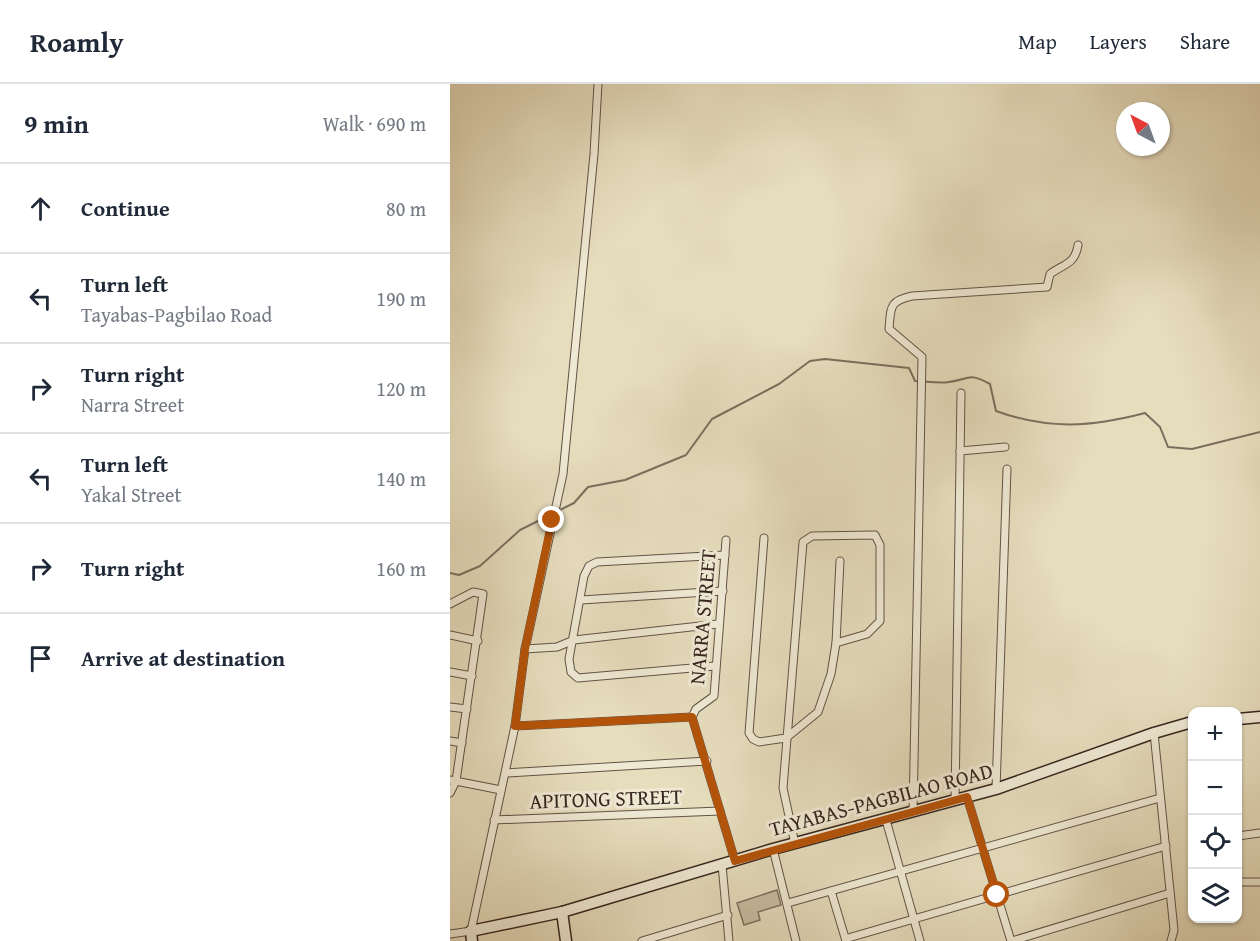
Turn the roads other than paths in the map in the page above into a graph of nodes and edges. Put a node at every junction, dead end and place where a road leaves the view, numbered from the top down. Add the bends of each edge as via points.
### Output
1 (598, 84) edge
2 (1078, 245) dead end
3 (962, 393) dead end
4 (1005, 447) dead end
5 (960, 451) junction
6 (1006, 469) dead end
7 (764, 538) dead end
8 (726, 540) dead end
9 (725, 555) junction
10 (840, 561) dead end
11 (723, 591) junction
12 (581, 600) junction
13 (450, 604) edge
14 (718, 624) junction
15 (450, 635) edge
16 (574, 640) junction
17 (478, 641) junction
18 (836, 643) junction
19 (525, 649) junction
20 (715, 666) junction
21 (450, 672) edge
22 (472, 676) junction
23 (450, 707) edge
24 (467, 709) junction
25 (692, 717) junction
26 (1260, 717) edge
27 (1242, 719) edge
28 (1188, 723) edge
29 (515, 726) junction
30 (1154, 732) junction
31 (786, 738) junction
32 (450, 741) edge
33 (462, 743) junction
34 (706, 761) junction
35 (506, 773) junction
36 (453, 780) edge
37 (996, 789) junction
38 (501, 790) junction
39 (450, 793) edge
40 (967, 797) junction
41 (1160, 798) junction
42 (955, 801) junction
43 (720, 811) junction
44 (914, 812) junction
45 (494, 820) junction
46 (886, 820) junction
47 (1260, 833) edge
48 (1242, 835) edge
49 (795, 844) junction
50 (1166, 846) junction
51 (983, 848) junction
52 (773, 849) junction
53 (735, 861) junction
54 (722, 865) junction
55 (901, 871) junction
56 (1242, 882) edge
57 (1260, 882) edge
58 (831, 891) junction
59 (1170, 893) junction
60 (997, 895) junction
61 (788, 903) junction
62 (562, 912) junction
63 (728, 915) junction
64 (914, 919) junction
65 (450, 934) edge
66 (471, 936) edge
67 (847, 940) edge
68 (566, 941) edge
69 (642, 941) edge
70 (729, 941) edge
71 (796, 941) edge
72 (920, 941) edge
73 (1012, 941) edge
74 (1171, 941) edge

1 - 19 street via 563,474
2 - 44 street via 1068,266 1050,274 1047,287 897,299 892,305 889,328 922,357
3 - 5 street
4 - 5 street
5 - 42 street
6 - 37 street
7 - 31 street via 749,733 759,742
8 - 9 street, NARRA STREET
9 - 11 street, NARRA STREET
9 - 12 street via 597,562 589,566 584,576
10 - 18 street
11 - 12 street
11 - 14 street, NARRA STREET
12 - 16 street
13 - 17 street via 481,592 484,597
14 - 16 street
14 - 20 street, NARRA STREET
15 - 17 street
16 - 19 street via 557,647
16 - 20 street via 569,659 571,672 578,678
17 - 22 street
18 - 31 street via 831,674 818,711
18 - 31 street via 867,634 879,621 880,545 875,535 812,536 803,542
19 - 29 street
20 - 25 street, NARRA STREET via 714,696
21 - 22 street
22 - 24 street
23 - 24 street
24 - 33 street
25 - 29 street
25 - 34 street
26 - 27 main road
28 - 30 main road, TAYABAS-PAGBILAO ROAD
29 - 35 street
30 - 37 main road, TAYABAS-PAGBILAO ROAD
30 - 41 street
31 - 49 street via 784,802
32 - 33 street
33 - 36 street
34 - 35 street
34 - 43 street
35 - 38 street
36 - 38 street
36 - 39 street
37 - 40 main road, TAYABAS-PAGBILAO ROAD
38 - 45 street
40 - 42 main road, TAYABAS-PAGBILAO ROAD
40 - 51 street
41 - 50 street
41 - 51 street
42 - 44 main road, TAYABAS-PAGBILAO ROAD
43 - 45 street, APITONG STREET
43 - 53 street
44 - 46 main road, TAYABAS-PAGBILAO ROAD
45 - 66 street
46 - 49 main road, TAYABAS-PAGBILAO ROAD
46 - 55 street
47 - 48 street
49 - 52 main road, TAYABAS-PAGBILAO ROAD
50 - 59 street
50 - 60 street
51 - 55 street
51 - 60 street
52 - 53 main road, TAYABAS-PAGBILAO ROAD
52 - 61 street
53 - 54 main road, TAYABAS-PAGBILAO ROAD
54 - 62 main road, TAYABAS-PAGBILAO ROAD
54 - 63 street
55 - 58 street
55 - 64 street
56 - 57 street
58 - 61 street
58 - 67 street
59 - 73 street
59 - 74 street via 1174,930
60 - 64 street
60 - 73 street
61 - 71 street
62 - 66 main road, TAYABAS-PAGBILAO ROAD
62 - 68 main road
63 - 69 street
63 - 70 street
64 - 67 street
64 - 72 street
65 - 66 street

